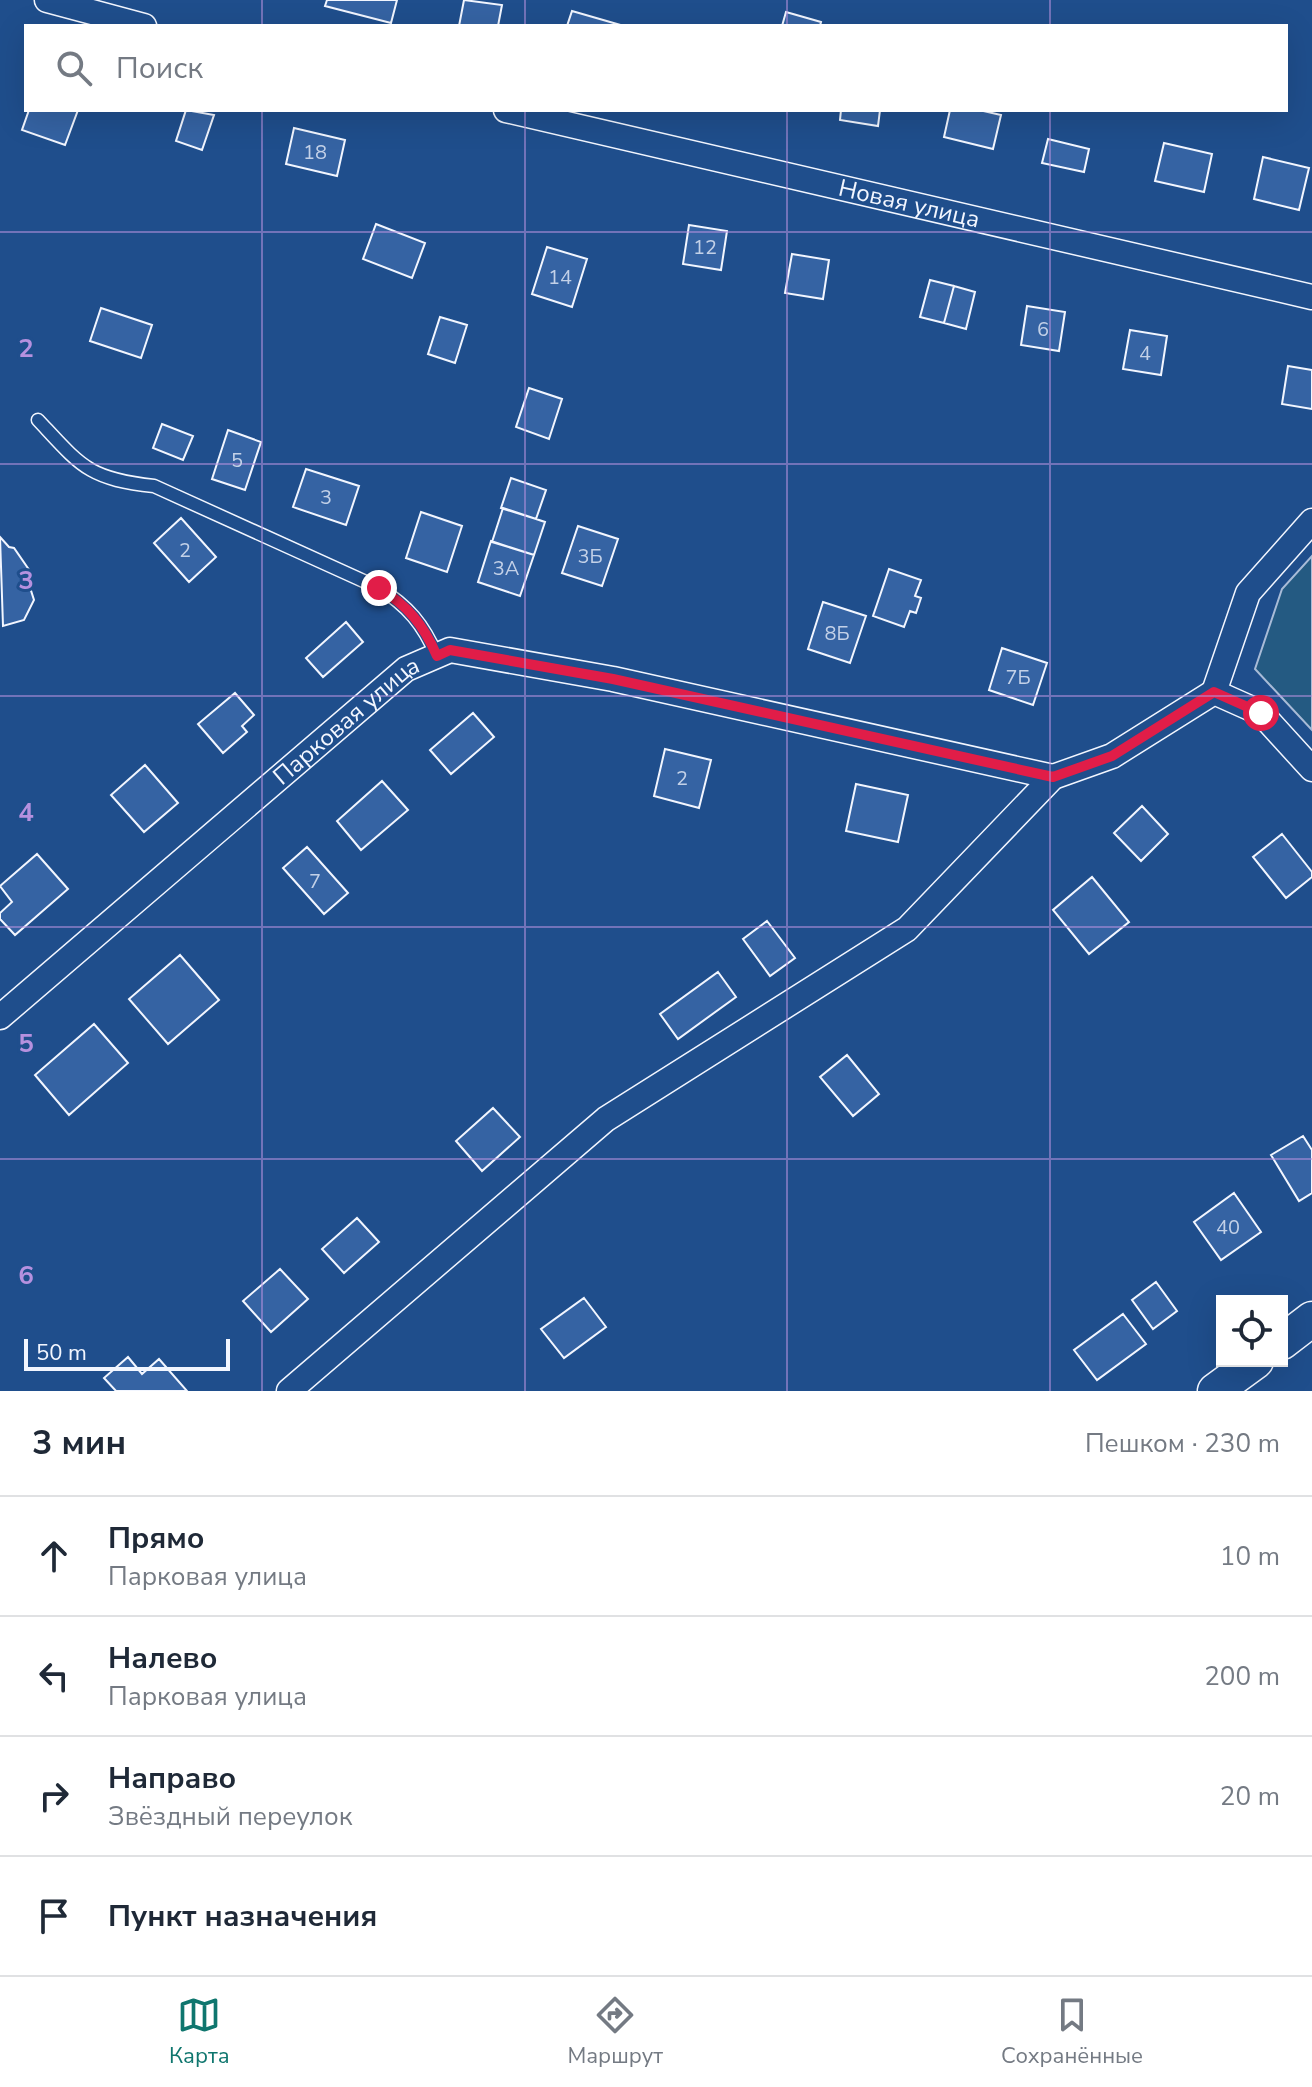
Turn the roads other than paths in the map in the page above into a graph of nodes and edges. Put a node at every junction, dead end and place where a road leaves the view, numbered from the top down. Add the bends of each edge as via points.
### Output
1 (47, 0) edge
2 (96, 7) edge
3 (139, 24) edge
4 (515, 112) edge
5 (1312, 297) edge
6 (38, 420) dead end
7 (1312, 521) edge
8 (437, 656) junction
9 (1214, 692) junction
10 (1312, 769) edge
11 (1053, 777) junction
12 (0, 1017) edge
13 (1312, 1319) edge
14 (1288, 1337) edge
15 (1248, 1367) edge
16 (289, 1391) edge
17 (1215, 1391) edge

1 - 2 street
2 - 3 street
4 - 5 street, Новая улица
6 - 8 lane via 94,474 154,486 379,588 418,620
7 - 9 street via 1248,593
8 - 11 street, Парковая улица via 450,650 613,679
8 - 12 street, Парковая улица via 406,669
9 - 10 street via 1261,713
9 - 11 street via 1112,756
11 - 16 street via 907,929 606,1119
13 - 14 main road
15 - 17 main road

